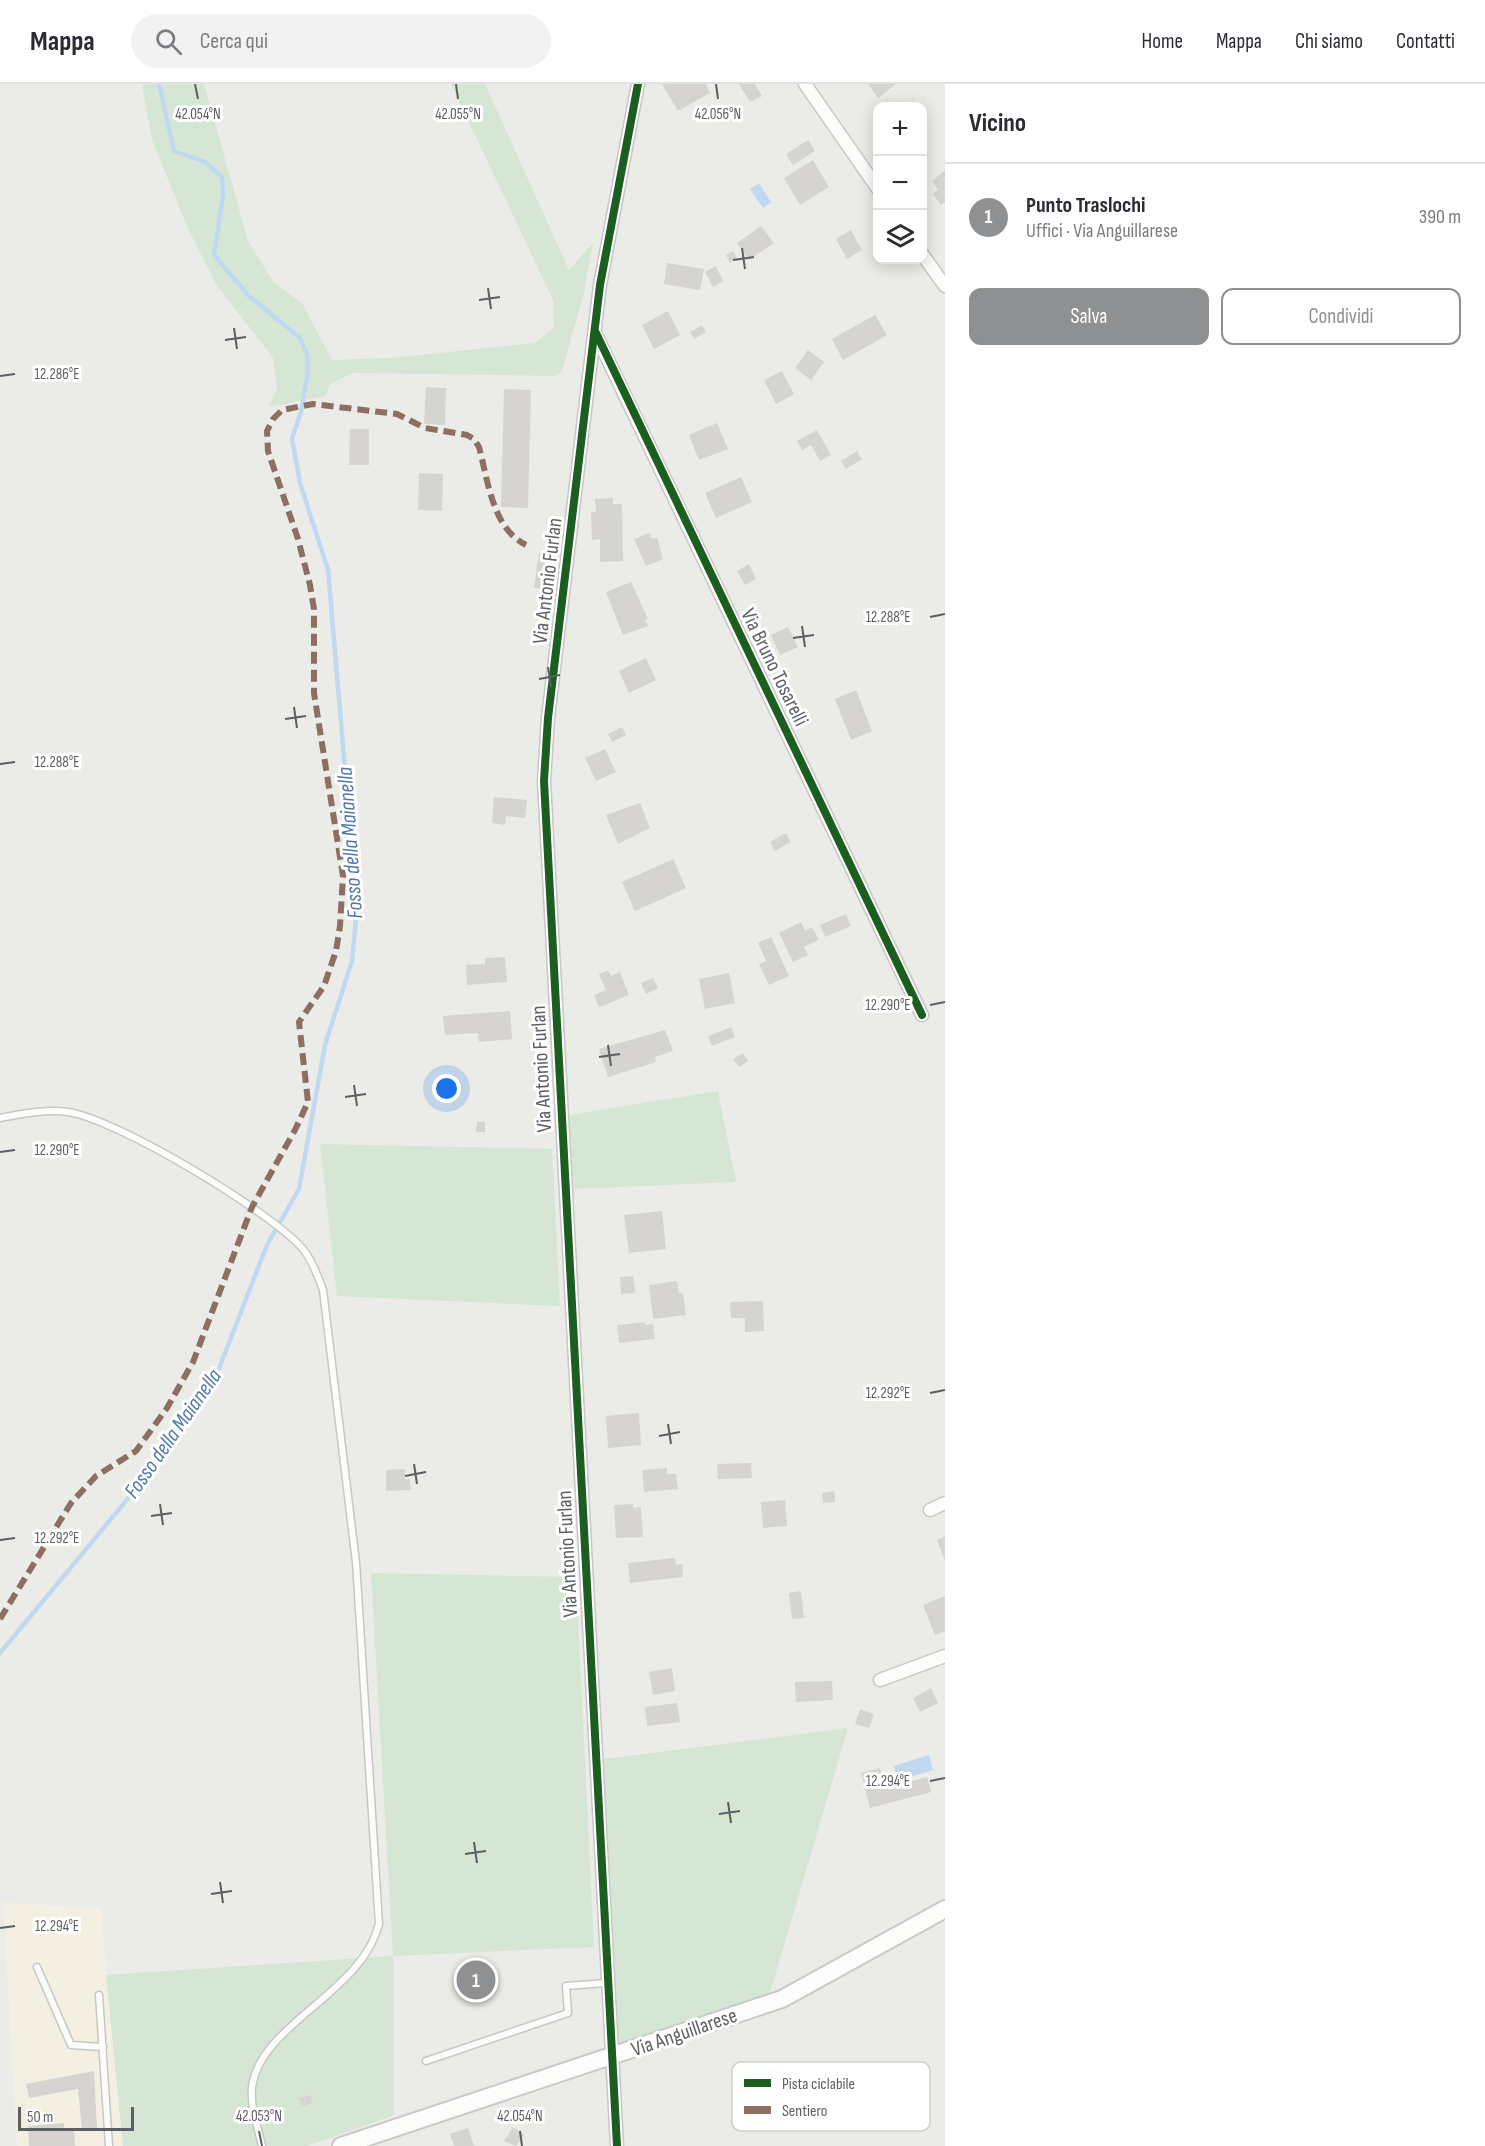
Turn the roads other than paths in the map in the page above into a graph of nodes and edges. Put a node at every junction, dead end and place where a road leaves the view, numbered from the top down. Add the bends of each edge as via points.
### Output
1 (638, 84) edge
2 (805, 84) edge
3 (873, 182) edge
4 (927, 261) edge
5 (945, 286) edge
6 (596, 333) junction
7 (922, 1015) dead end
8 (0, 1118) edge
9 (945, 1503) edge
10 (930, 1510) dead end
11 (945, 1656) edge
12 (880, 1680) dead end
13 (945, 1909) edge
14 (37, 1967) dead end
15 (606, 1983) junction
16 (99, 1995) dead end
17 (103, 2047) junction
18 (610, 2057) junction
19 (426, 2061) dead end
20 (110, 2146) edge
21 (262, 2146) edge
22 (341, 2146) edge
23 (617, 2146) edge

1 - 6 street, Via Antonio Furlan via 602,274
2 - 3 street
4 - 5 street
6 - 7 street, Via Bruno Tosarelli
6 - 15 street, Via Antonio Furlan via 549,706 544,781
8 - 21 lane via 69,1112 114,1127 216,1184 267,1218 303,1250 323,1290 356,1562 379,1924 375,1942 357,1966 265,2052 252,2088
9 - 10 street
11 - 12 street
13 - 18 main road, Via Anguillarese via 782,1999
14 - 17 lane via 71,2045
15 - 18 street, Via Antonio Furlan
15 - 19 lane via 566,1986 567,2013
16 - 17 lane
17 - 20 lane
18 - 22 main road, Via Anguillarese
18 - 23 street, Via Antonio Furlan

